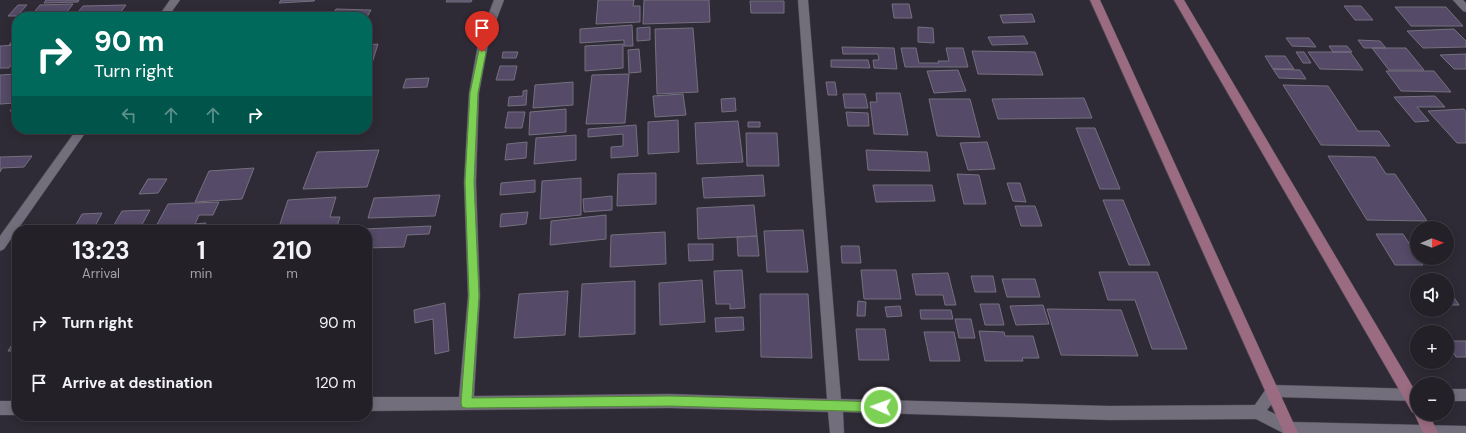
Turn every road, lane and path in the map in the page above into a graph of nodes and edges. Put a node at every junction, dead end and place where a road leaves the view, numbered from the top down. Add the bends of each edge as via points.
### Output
1 (175, 0) edge
2 (499, 0) edge
3 (803, 0) edge
4 (1095, 0) edge
5 (1179, 0) edge
6 (1458, 0) edge
7 (1466, 9) edge
8 (167, 12) edge
9 (79, 134) edge
10 (15, 225) edge
11 (12, 229) edge
12 (0, 246) edge
13 (1272, 391) junction
14 (1410, 391) edge
15 (1454, 395) edge
16 (1466, 395) edge
17 (1410, 399) edge
18 (466, 403) junction
19 (372, 404) edge
20 (836, 406) junction
21 (0, 408) edge
22 (12, 408) edge
23 (1257, 412) junction
24 (1424, 421) edge
25 (1291, 431) edge
26 (1430, 432) edge
27 (837, 433) edge
28 (1466, 433) edge

1 - 8 street
2 - 18 street via 484,38 474,93 470,182 474,296
3 - 20 street
4 - 13 main road
5 - 14 main road
6 - 7 street
9 - 10 street
11 - 12 street
13 - 17 street
13 - 23 street
13 - 25 main road
15 - 16 street
18 - 19 street
18 - 20 street via 670,401
20 - 23 street via 1109,413
20 - 27 street
21 - 22 street
23 - 25 street
24 - 26 main road
25 - 26 street
26 - 28 street

